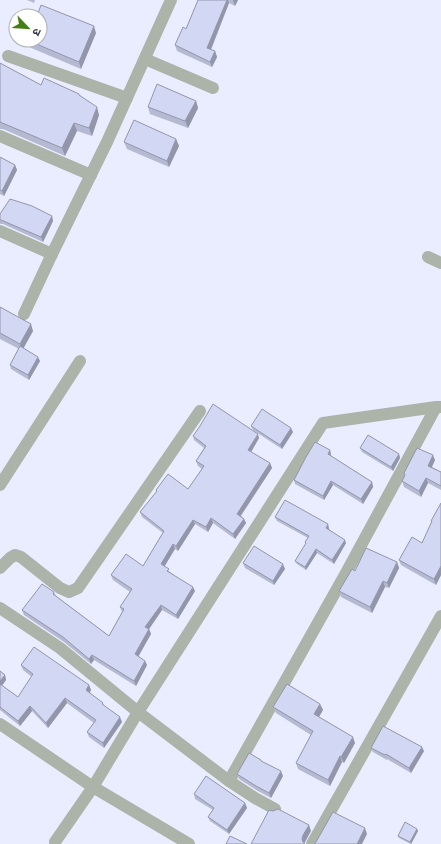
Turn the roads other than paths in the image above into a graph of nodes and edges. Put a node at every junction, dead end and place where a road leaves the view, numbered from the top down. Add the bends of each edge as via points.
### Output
1 (171, 0) edge
2 (8, 56) dead end
3 (145, 59) junction
4 (213, 88) dead end
5 (127, 98) junction
6 (0, 136) edge
7 (90, 175) junction
8 (0, 231) edge
9 (52, 254) junction
10 (428, 257) dead end
11 (441, 263) edge
12 (24, 314) dead end
13 (80, 361) dead end
14 (438, 407) edge
15 (200, 411) dead end
16 (0, 485) edge
17 (0, 568) edge
18 (0, 608) edge
19 (441, 616) edge
20 (138, 712) junction
21 (0, 724) edge
22 (229, 780) junction
23 (93, 787) junction
24 (275, 809) edge
25 (55, 842) dead end
26 (189, 844) edge
27 (312, 844) edge

1 - 3 street
2 - 5 street
3 - 4 street
3 - 5 street
5 - 7 street
6 - 7 street
7 - 9 street
8 - 9 street
9 - 12 street
10 - 11 street
13 - 16 street
14 - 20 street via 323,423
14 - 22 street
15 - 17 street via 78,588 69,592 60,588 15,555
18 - 20 street via 60,648
19 - 27 street
20 - 22 street
20 - 23 street
21 - 23 street
22 - 24 street
23 - 25 street
23 - 26 street

